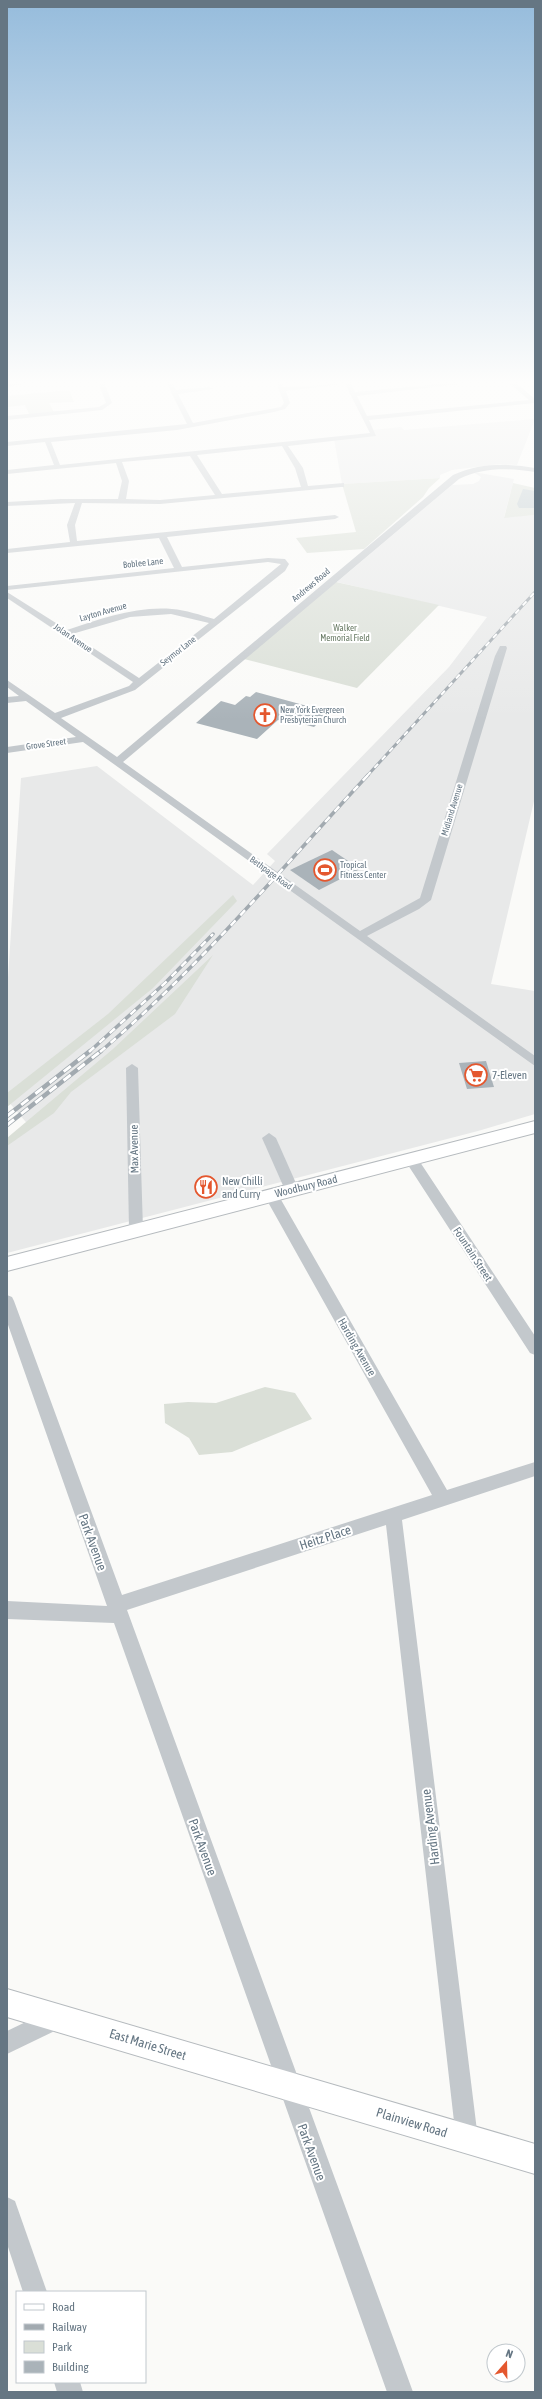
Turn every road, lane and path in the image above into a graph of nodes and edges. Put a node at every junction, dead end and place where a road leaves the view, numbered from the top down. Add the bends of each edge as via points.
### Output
1 (123, 496) edge
2 (220, 496) edge
3 (433, 496) edge
4 (79, 501) junction
5 (121, 502) junction
6 (7, 504) edge
7 (335, 517) dead end
8 (162, 535) junction
9 (74, 544) junction
10 (7, 551) edge
11 (282, 561) joint
12 (179, 569) junction
13 (7, 588) edge
14 (7, 594) edge
15 (216, 622) junction
16 (66, 634) junction
17 (503, 648) dead end
18 (139, 682) junction
19 (7, 683) edge
20 (27, 698) junction
21 (7, 700) edge
22 (54, 717) junction
23 (85, 739) junction
24 (7, 750) edge
25 (117, 762) junction
26 (359, 936) junction
27 (535, 1062) edge
28 (132, 1068) dead end
29 (535, 1127) edge
30 (269, 1138) dead end
31 (411, 1159) junction
32 (292, 1190) junction
33 (271, 1195) junction
34 (136, 1230) junction
35 (7, 1264) edge
36 (7, 1301) edge
37 (535, 1349) edge
38 (535, 1469) edge
39 (444, 1498) junction
40 (393, 1515) junction
41 (7, 1610) edge
42 (118, 1610) junction
43 (7, 2003) edge
44 (58, 2018) junction
45 (7, 2043) edge
46 (288, 2085) junction
47 (467, 2139) junction
48 (535, 2159) edge
49 (7, 2210) edge
50 (36, 2291) edge
51 (400, 2392) edge

1 - 5 street
2 - 5 street via 160,502
3 - 25 street, Andrews Road
4 - 5 street
4 - 6 street
4 - 9 street via 71,524
7 - 8 street
8 - 9 street
8 - 12 street
9 - 10 street
11 - 12 street, Boblee Lane via 268,560
11 - 15 street, Seymor Lane via 285,564 282,570
12 - 13 street, Boblee Lane
14 - 16 street, Jolan Avenue
15 - 16 street, Layton Avenue via 172,611 154,611 120,616
15 - 18 street, Seymor Lane
16 - 18 street, Jolan Avenue
17 - 26 street, Midland Avenue via 498,656 425,900
18 - 22 street, Seymor Lane via 132,688
19 - 20 street, Bethpage Road
20 - 21 street
20 - 22 street, Bethpage Road
22 - 23 street, Bethpage Road
23 - 24 street, Grove Street
23 - 25 street, Bethpage Road
25 - 26 street, Bethpage Road
26 - 27 street, Bethpage Road
28 - 34 street, Max Avenue
29 - 31 main road, Woodbury Road
30 - 32 street
31 - 32 main road, Woodbury Road
31 - 37 street, Fountain Street
32 - 33 main road, Woodbury Road
33 - 34 main road, Woodbury Road
33 - 39 street, Harding Avenue
34 - 35 main road, Woodbury Road
36 - 42 street, Park Avenue
38 - 39 street, Heitz Place
39 - 40 street, Heitz Place
40 - 42 street, Heitz Place
40 - 47 street, Harding Avenue
41 - 42 street, Heitz Place
42 - 46 street, Park Avenue
43 - 44 main road, East Marie Street
44 - 45 street
44 - 46 main road, East Marie Street
46 - 47 main road, Plainview Road
46 - 51 street, Park Avenue
47 - 48 main road, Plainview Road
49 - 50 street

